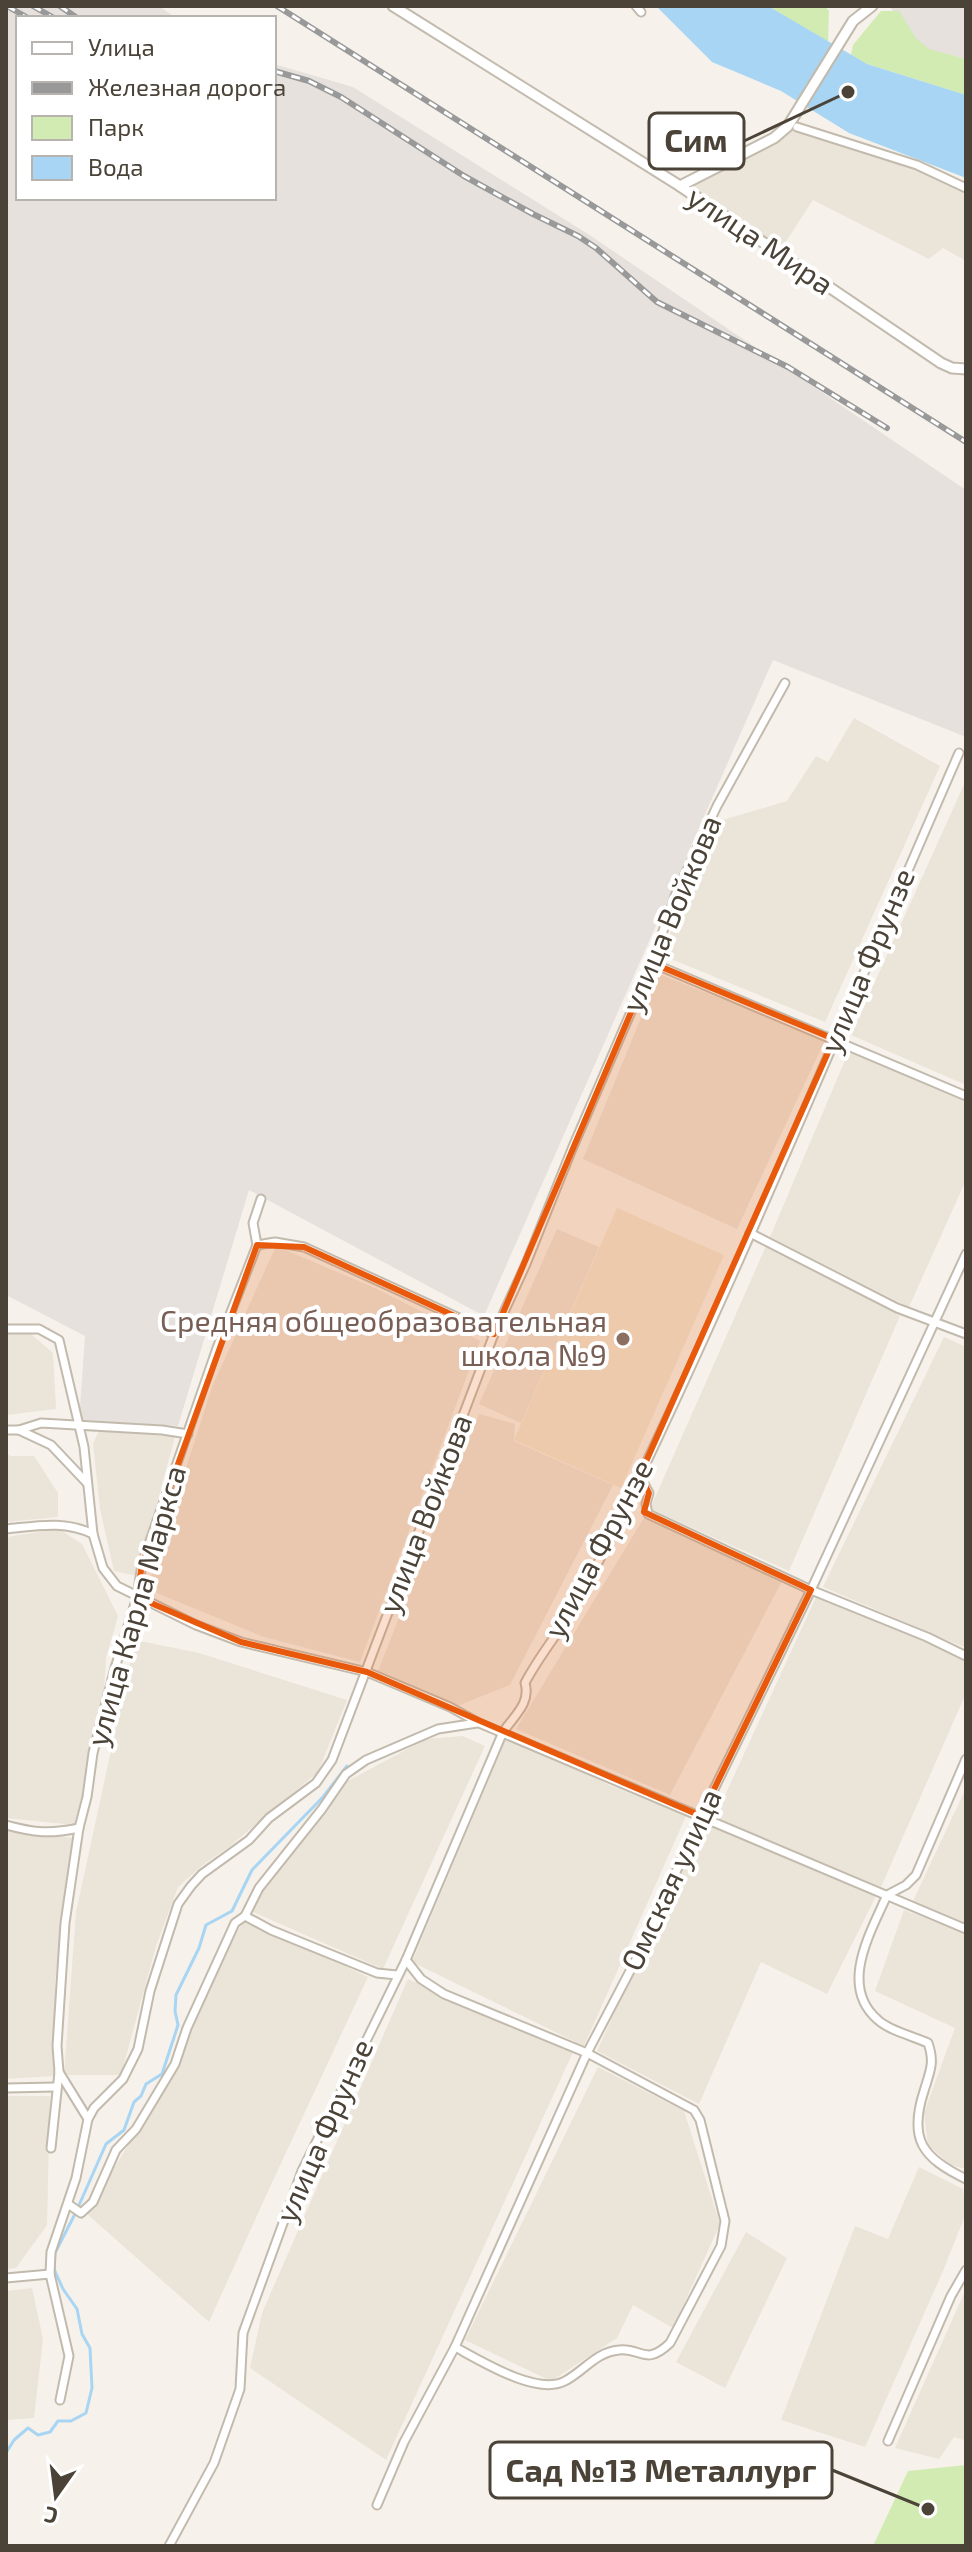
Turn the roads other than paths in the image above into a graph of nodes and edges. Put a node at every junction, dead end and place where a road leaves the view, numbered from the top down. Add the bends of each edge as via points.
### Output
1 (393, 6) edge
2 (872, 6) edge
3 (797, 127) dead end
4 (680, 186) junction
5 (966, 188) edge
6 (952, 368) junction
7 (966, 369) edge
8 (966, 376) edge
9 (785, 683) dead end
10 (959, 753) dead end
11 (652, 963) junction
12 (834, 1039) junction
13 (966, 1096) edge
14 (261, 1199) dead end
15 (750, 1233) junction
16 (257, 1245) junction
17 (966, 1254) edge
18 (936, 1321) junction
19 (6, 1329) edge
20 (494, 1334) junction
21 (966, 1334) edge
22 (78, 1426) junction
23 (6, 1430) edge
24 (19, 1430) junction
25 (188, 1434) junction
26 (638, 1479) junction
27 (87, 1483) junction
28 (6, 1529) edge
29 (93, 1534) junction
30 (811, 1590) junction
31 (137, 1597) junction
32 (966, 1656) edge
33 (367, 1672) junction
34 (479, 1723) junction
35 (503, 1732) junction
36 (966, 1759) edge
37 (701, 1816) junction
38 (6, 1825) edge
39 (79, 1828) junction
40 (887, 1895) junction
41 (245, 1916) junction
42 (966, 1929) edge
43 (406, 1960) junction
44 (397, 1975) junction
45 (587, 2053) junction
46 (59, 2072) junction
47 (56, 2087) junction
48 (6, 2088) edge
49 (88, 2119) junction
50 (51, 2148) dead end
51 (966, 2179) edge
52 (70, 2206) junction
53 (966, 2270) edge
54 (50, 2274) junction
55 (6, 2278) edge
56 (455, 2347) junction
57 (60, 2400) dead end
58 (888, 2441) dead end
59 (377, 2505) dead end
60 (169, 2546) edge

1 - 4 street, улица Мира
2 - 4 street via 853,21 788,126
3 - 5 street via 917,165
4 - 6 street, улица Мира
6 - 7 street, улица Мира
6 - 8 street
9 - 11 street, улица Войкова via 711,818 676,893
10 - 12 street, улица Фрунзе
11 - 12 street
11 - 20 street, улица Войкова
12 - 13 street
12 - 15 street, улица Фрунзе
14 - 16 street, улица Карла Маркса via 253,1223
15 - 18 street via 897,1308
15 - 26 street, улица Фрунзе
16 - 20 street via 304,1247
16 - 25 street, улица Карла Маркса
17 - 18 street, Омская улица
18 - 21 street
18 - 30 street, Омская улица
19 - 22 street via 39,1329 59,1340
20 - 33 street, улица Войкова
22 - 24 street via 41,1423
22 - 25 street
22 - 27 street
23 - 24 street
24 - 27 street via 51,1445
25 - 31 street, улица Карла Маркса via 142,1564
26 - 30 street via 649,1493 648,1514
26 - 35 street, улица Фрунзе via 584,1591 525,1683 525,1702
27 - 29 street
28 - 29 street via 56,1524
29 - 31 street via 103,1568 117,1586
30 - 32 street
30 - 37 street, Омская улица
31 - 33 street via 241,1642
31 - 39 street, улица Карла Маркса via 103,1713
33 - 34 street
33 - 49 street, улица Войкова via 332,1760 316,1783 202,1874 178,1904 138,2049 123,2079
34 - 35 street
34 - 41 street via 438,1729 346,1774 259,1888
35 - 37 street
35 - 43 street, улица Фрунзе
36 - 40 street via 916,1875
37 - 40 street
37 - 45 street, Омская улица via 641,1950
38 - 39 street via 36,1833
39 - 46 street, улица Карла Маркса via 65,1923
40 - 42 street
40 - 51 street via 860,1960 861,1996 880,2022 928,2043 934,2059 918,2109 920,2142 929,2158
41 - 44 street via 377,1973
41 - 52 street via 235,1923 209,1977 175,2064 136,2129 116,2150 93,2202 81,2213
43 - 44 street, улица Фрунзе
43 - 45 street via 421,1979 444,1994
44 - 60 street, улица Фрунзе via 302,2171 243,2333 240,2389 214,2463
45 - 56 street, Омская улица
45 - 56 street via 694,2110 725,2221 721,2246 661,2351 640,2355 621,2349 600,2355 564,2382 547,2386
46 - 47 street, улица Карла Маркса
46 - 49 street
47 - 48 street
47 - 50 street, улица Карла Маркса
49 - 52 street
52 - 54 street via 51,2252
53 - 58 street
54 - 55 street
54 - 57 street via 69,2356
56 - 59 street, Омская улица

